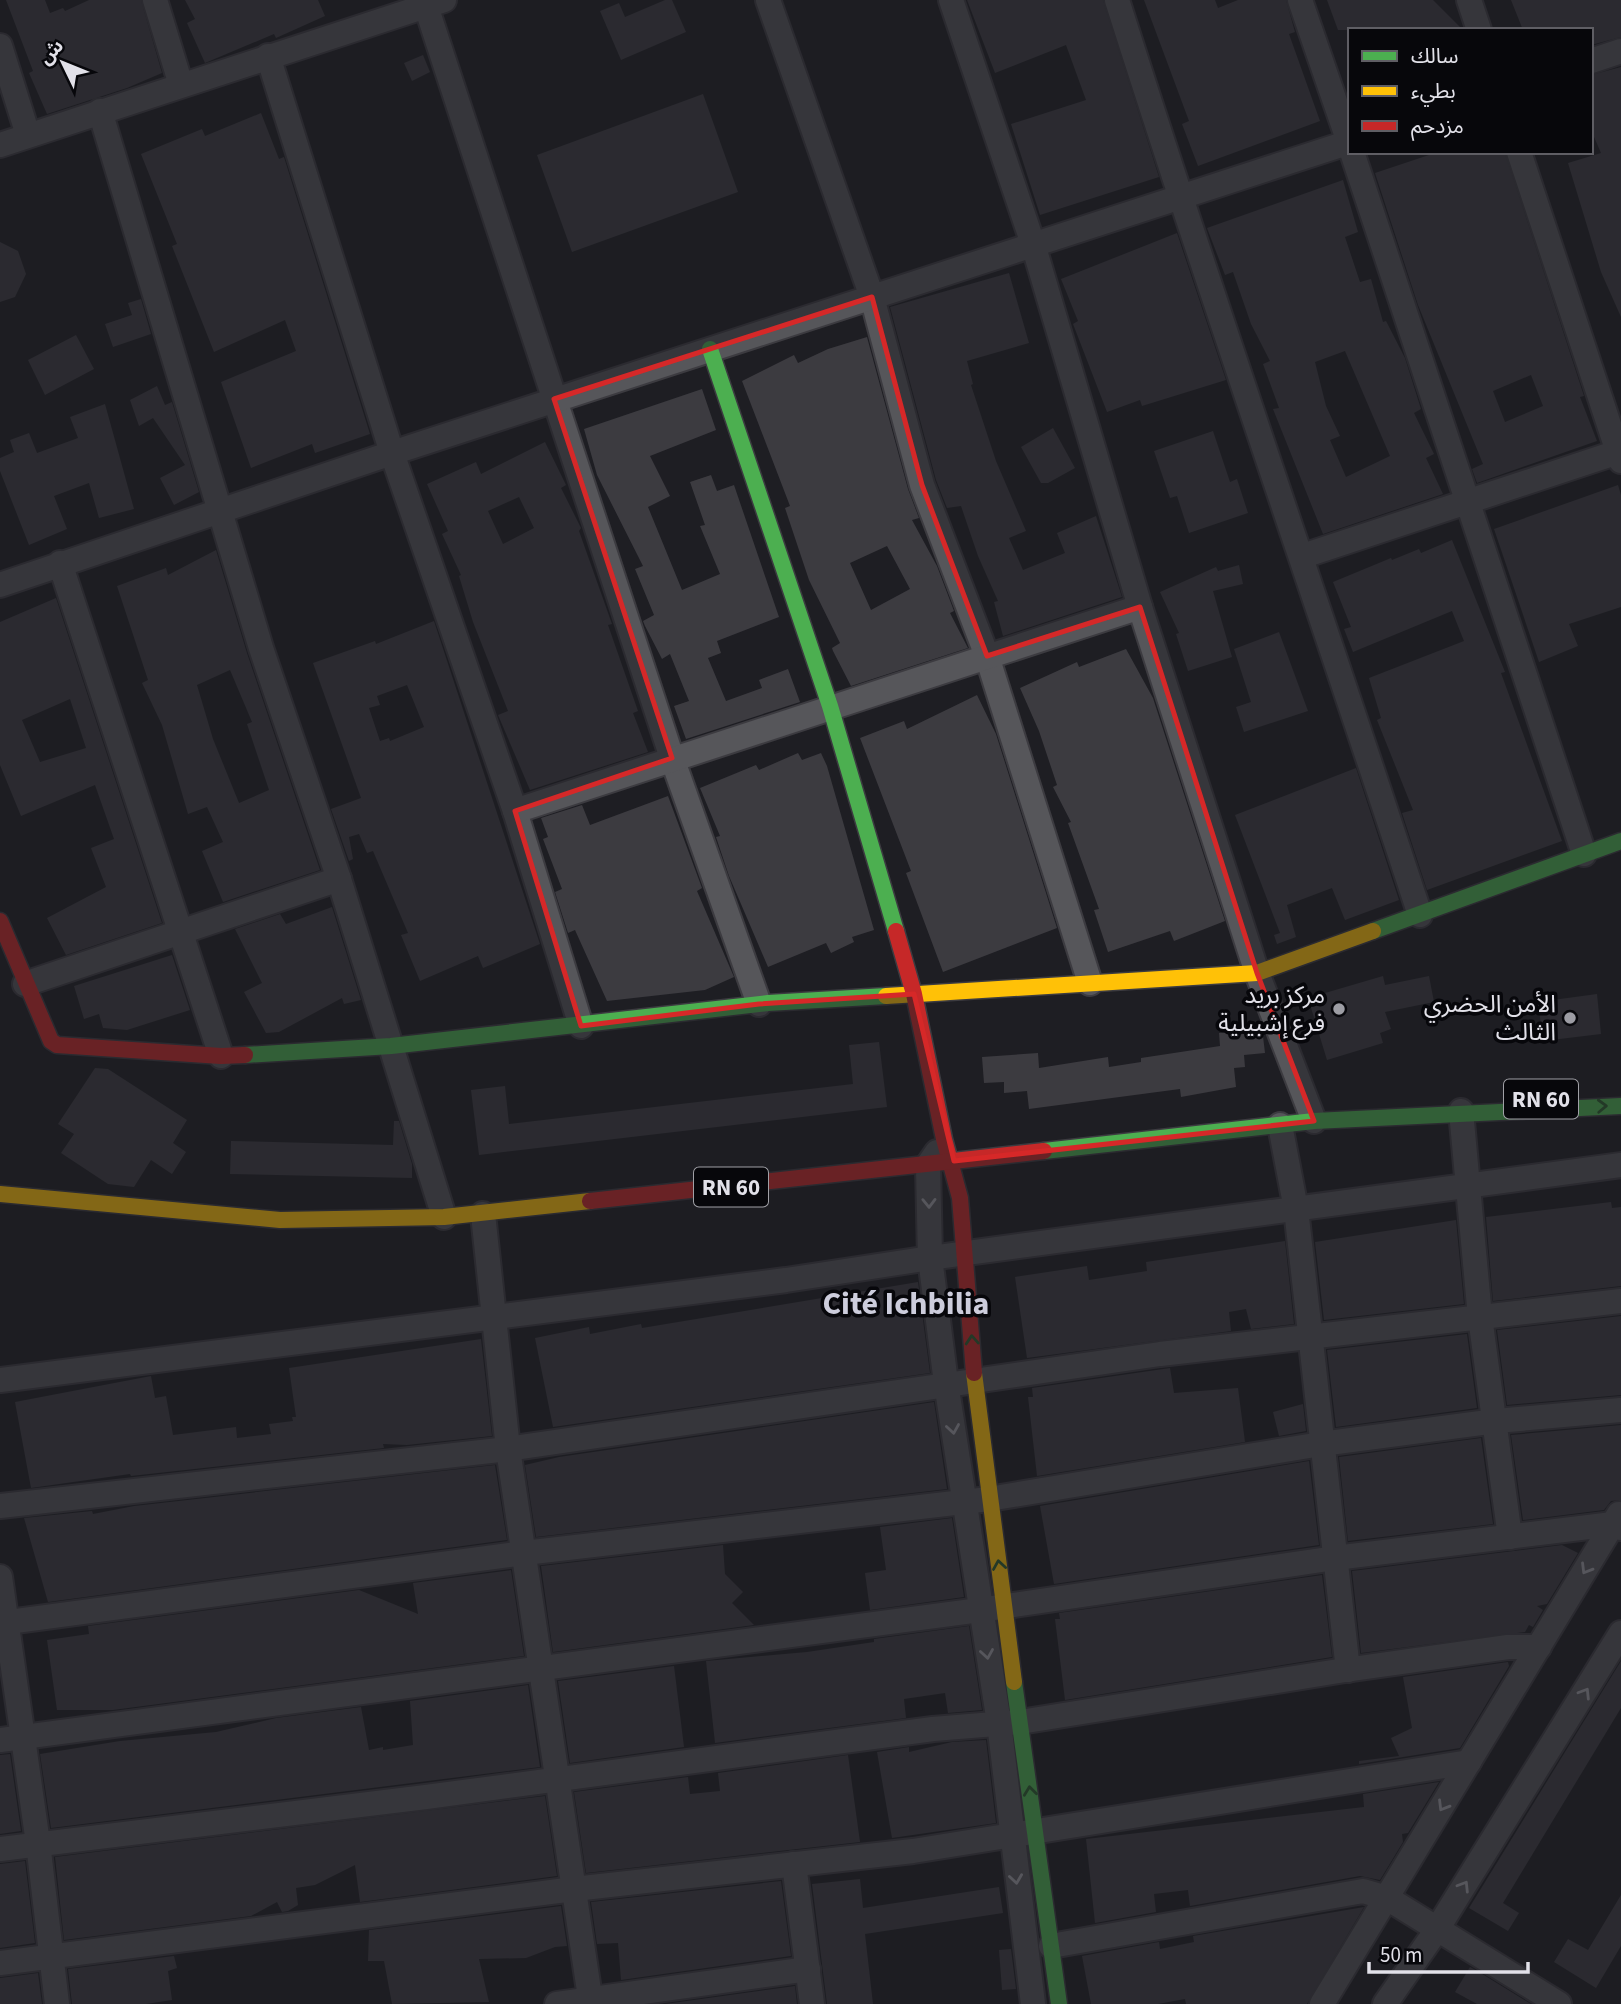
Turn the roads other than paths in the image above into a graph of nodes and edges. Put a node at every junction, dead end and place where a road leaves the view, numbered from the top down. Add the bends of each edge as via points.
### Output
1 (155, 0) edge
2 (768, 0) edge
3 (951, 0) edge
4 (1117, 0) edge
5 (1300, 0) edge
6 (1469, 0) edge
7 (435, 3) edge
8 (1478, 28) edge
9 (0, 46) edge
10 (1621, 51) edge
11 (268, 57) junction
12 (1593, 60) edge
13 (181, 85) junction
14 (100, 111) junction
15 (28, 135) junction
16 (1348, 140) edge
17 (1348, 143) edge
18 (0, 145) edge
19 (1353, 154) edge
20 (1520, 154) edge
21 (1180, 197) junction
22 (1033, 244) junction
23 (872, 297) junction
24 (710, 349) junction
25 (554, 400) junction
26 (391, 453) junction
27 (1620, 455) edge
28 (1466, 503) junction
29 (219, 513) junction
30 (1303, 556) junction
31 (60, 563) junction
32 (0, 585) edge
33 (1140, 607) junction
34 (987, 656) junction
35 (830, 706) junction
36 (673, 758) junction
37 (515, 811) junction
38 (1621, 841) edge
39 (1584, 854) junction
40 (339, 879) junction
41 (1419, 915) junction
42 (0, 921) edge
43 (180, 930) junction
44 (1257, 973) junction
45 (1090, 983) junction
46 (25, 984) junction
47 (914, 994) junction
48 (759, 1004) junction
49 (581, 1026) junction
50 (391, 1046) junction
51 (221, 1056) junction
52 (1594, 1091) dead end
53 (1621, 1106) edge
54 (1461, 1111) junction
55 (1314, 1121) junction
56 (1280, 1125) junction
57 (949, 1150) junction
58 (1621, 1165) edge
59 (928, 1166) junction
60 (1470, 1185) junction
61 (0, 1194) edge
62 (1296, 1209) junction
63 (483, 1214) junction
64 (444, 1217) junction
65 (966, 1254) junction
66 (930, 1258) junction
67 (1621, 1301) edge
68 (493, 1316) junction
69 (1480, 1317) junction
70 (1308, 1337) junction
71 (974, 1379) junction
72 (0, 1380) edge
73 (946, 1383) junction
74 (1621, 1410) edge
75 (1496, 1421) junction
76 (1321, 1444) junction
77 (508, 1449) junction
78 (989, 1499) junction
79 (964, 1501) junction
80 (0, 1506) edge
81 (1618, 1521) edge
82 (1510, 1537) junction
83 (524, 1553) junction
84 (1335, 1558) junction
85 (0, 1577) edge
86 (1006, 1605) junction
87 (980, 1610) junction
88 (3, 1622) edge
89 (1621, 1633) edge
90 (1539, 1647) junction
91 (542, 1668) junction
92 (1348, 1670) junction
93 (1010, 1722) junction
94 (12, 1739) edge
95 (1469, 1762) junction
96 (556, 1780) junction
97 (1035, 1833) junction
98 (1011, 1836) junction
99 (38, 1843) junction
100 (0, 1849) edge
101 (794, 1864) junction
102 (574, 1889) junction
103 (1387, 1898) junction
104 (1436, 1931) junction
105 (1051, 1946) junction
106 (51, 1956) junction
107 (0, 1964) edge
108 (808, 1969) junction
109 (591, 2002) edge
110 (57, 2004) edge
111 (557, 2004) edge
112 (812, 2004) edge
113 (1033, 2004) edge
114 (1059, 2004) edge
115 (1322, 2004) edge
116 (1385, 2004) edge
117 (1559, 2004) edge

1 - 13 street
2 - 23 street
3 - 22 street
4 - 21 street
5 - 16 street
6 - 8 street
7 - 11 street
7 - 25 street
9 - 15 street
10 - 12 street
11 - 13 street
11 - 26 street
13 - 14 street
14 - 15 street
14 - 29 street
15 - 18 street
17 - 21 street
19 - 28 street
20 - 27 street
21 - 22 street
21 - 30 street
22 - 23 street
22 - 33 street
23 - 24 street
23 - 34 street via 922,485
24 - 25 street
24 - 35 street
25 - 26 street
25 - 36 street
26 - 29 street
26 - 37 street
27 - 28 street
28 - 30 street
28 - 39 street
29 - 31 street
29 - 40 street
30 - 41 street
31 - 32 street
31 - 43 street
33 - 34 street
33 - 44 street
34 - 35 street
34 - 45 street
35 - 36 street
35 - 47 street
36 - 37 street
36 - 48 street
37 - 49 street
38 - 39 street
39 - 41 street
40 - 43 street
40 - 50 street
41 - 44 street
42 - 46 street
43 - 46 street
43 - 51 street
44 - 45 street
44 - 55 street
45 - 47 street
46 - 51 street via 47,1035 57,1045
47 - 48 street
47 - 57 street
48 - 49 street
49 - 50 street
50 - 51 street
50 - 64 street
52 - 54 street, RN 60
54 -> 53 street, RN 60
54 - 55 street, RN 60
54 - 60 street
55 - 56 street, RN 60
56 - 57 street, RN 60
56 - 62 street
57 - 59 street
57 - 65 street
58 - 60 street
59 - 63 street, RN 60
59 -> 66 street
60 - 62 street
60 - 69 street
61 - 64 street, RN 60 via 280,1220
62 - 65 street
62 - 70 street
63 - 64 street, RN 60
63 - 68 street
65 - 66 street
71 -> 65 street
66 - 68 street
66 - 73 street
67 - 69 street
68 - 72 street
68 - 77 street
69 - 70 street
69 - 75 street
70 - 71 street
70 - 76 street
71 - 73 street
71 - 78 street
73 - 77 street
73 -> 79 street
74 - 75 street
75 - 76 street
75 - 82 street
76 - 78 street
76 - 84 street
77 - 80 street
77 - 83 street
78 - 79 street
86 -> 78 street
79 - 83 street
79 - 87 street
81 - 82 street
81 -> 90 street
82 - 84 street
83 - 88 street
83 - 91 street
84 - 86 street
84 - 92 street
85 - 88 street
86 - 87 street
86 - 93 street
87 - 91 street
87 -> 93 street
88 - 94 street
104 -> 89 street
90 - 92 street via 1508,1647
90 - 95 street
91 - 94 street
91 - 96 street
92 - 93 street
93 - 96 street
97 -> 93 street
93 - 98 street
94 - 99 street
95 - 97 street
95 -> 103 street
96 - 99 street
96 - 102 street
97 - 98 street
97 - 105 street
98 - 101 street
98 -> 113 street
99 - 100 street
99 - 106 street
101 - 102 street
101 - 108 street
102 - 106 street
102 - 109 street
103 - 104 street
103 - 105 street via 1363,1891
103 - 115 street
104 - 116 street
104 - 117 street
105 - 114 street
106 - 107 street
106 - 110 street
108 - 109 street
108 - 112 street
109 - 111 street

